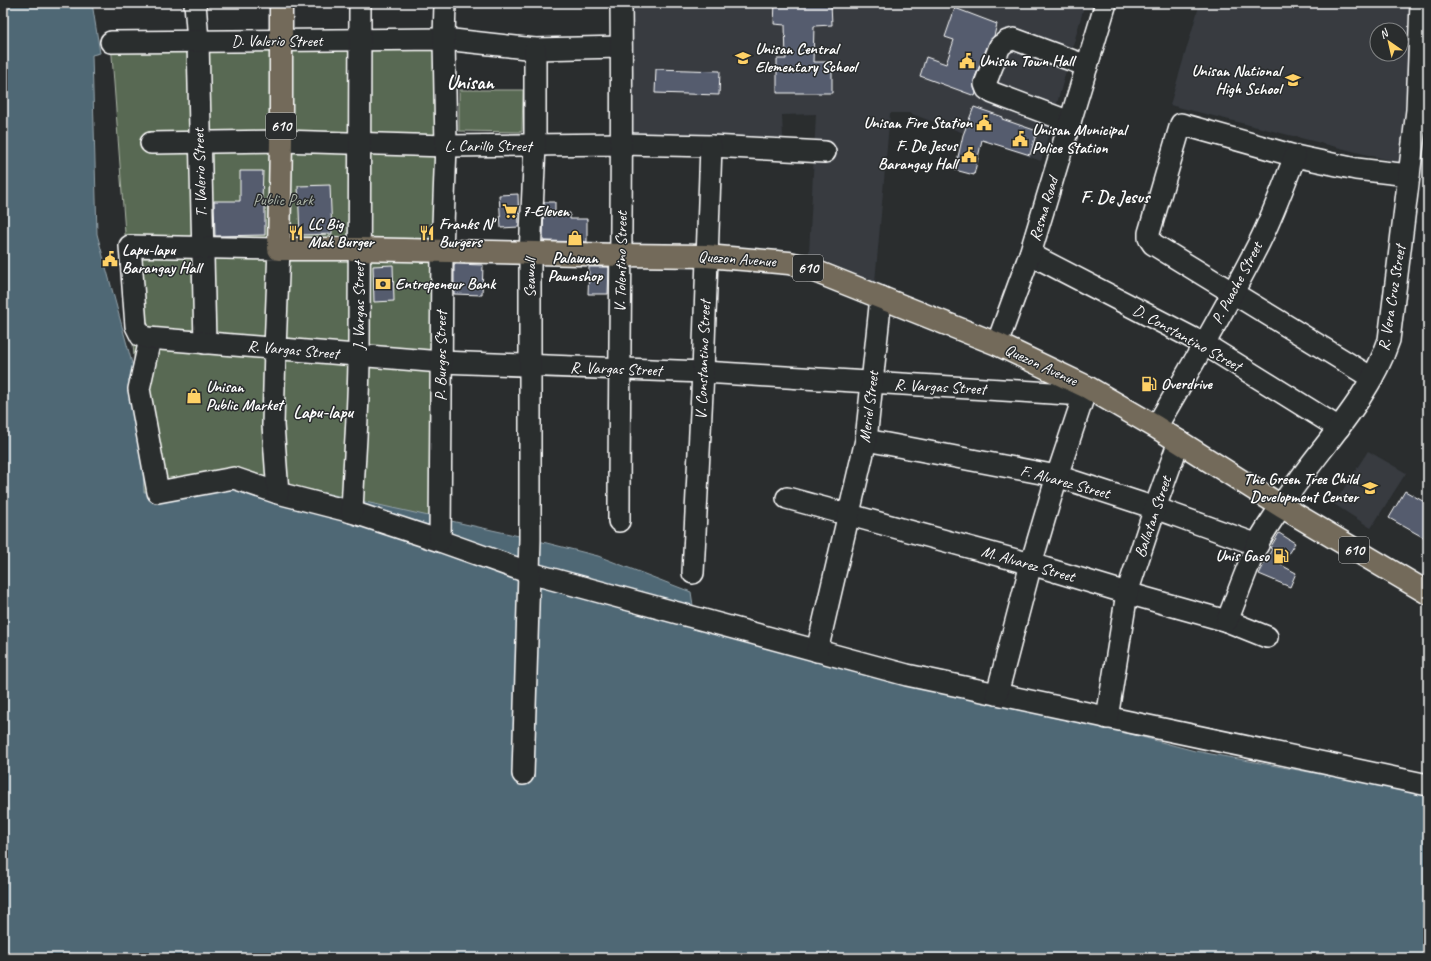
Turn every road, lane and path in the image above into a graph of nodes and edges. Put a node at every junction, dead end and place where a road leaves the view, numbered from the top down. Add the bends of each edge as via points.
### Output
1 (195, 3) edge
2 (281, 3) edge
3 (360, 3) edge
4 (445, 3) edge
5 (621, 3) edge
6 (1106, 3) edge
7 (1420, 3) edge
8 (444, 39) junction
9 (281, 40) junction
10 (360, 40) junction
11 (198, 41) junction
12 (111, 42) dead end
13 (621, 47) junction
14 (535, 49) junction
15 (1087, 66) junction
16 (1070, 122) junction
17 (281, 141) junction
18 (199, 142) junction
19 (151, 144) dead end
20 (361, 144) junction
21 (622, 144) junction
22 (446, 146) junction
23 (535, 146) junction
24 (711, 146) junction
25 (825, 152) dead end
26 (1295, 156) junction
27 (1409, 175) junction
28 (203, 248) junction
29 (279, 249) junction
30 (359, 249) junction
31 (442, 251) junction
32 (530, 254) junction
33 (1030, 254) junction
34 (622, 255) junction
35 (706, 256) junction
36 (1232, 292) junction
37 (881, 297) junction
38 (146, 337) junction
39 (205, 343) junction
40 (997, 344) junction
41 (1204, 344) junction
42 (275, 349) junction
43 (359, 356) junction
44 (441, 362) junction
45 (530, 366) junction
46 (619, 368) junction
47 (703, 372) junction
48 (1372, 378) junction
49 (873, 383) junction
50 (1085, 391) junction
51 (1156, 426) junction
52 (1339, 428) junction
53 (866, 440) junction
54 (1180, 441) junction
55 (1057, 476) junction
56 (278, 493) junction
57 (787, 498) dead end
58 (1281, 506) junction
59 (1154, 508) junction
60 (352, 512) junction
61 (850, 515) junction
62 (619, 521) dead end
63 (440, 541) junction
64 (1258, 544) junction
65 (1031, 564) junction
66 (530, 573) junction
67 (693, 573) dead end
68 (1127, 593) junction
69 (1428, 593) edge
70 (1227, 621) junction
71 (1267, 636) dead end
72 (817, 651) junction
73 (997, 694) junction
74 (1107, 718) junction
75 (523, 774) dead end
76 (1428, 785) edge

1 - 11 street, T. Valerio Street
2 - 9 main road, 610
3 - 10 street, J. Vargas Street
4 - 8 street, P. Burgos Street
5 - 13 street, V. Tolentino Street
6 - 15 street, Resma Road
7 - 27 street, R. Vera Cruz Street via 1417,110
8 - 10 street, D. Valerio Street
8 - 14 street, D. Valerio Street
8 - 22 street, P. Burgos Street
9 - 10 street, D. Valerio Street
9 - 11 street, D. Valerio Street
9 - 17 main road, 610
10 - 20 street, J. Vargas Street
11 - 12 street, D. Valerio Street
11 - 18 street, T. Valerio Street
13 - 14 street, D. Valerio Street
13 - 21 street, V. Tolentino Street
14 - 23 street, Seawall
15 - 16 street, Resma Road
15 - 16 street via 1014,39 1000,46 985,84 993,93
16 - 33 street, Resma Road
17 - 18 street, L. Carillo Street
17 - 20 street, L. Carillo Street
17 - 29 main road, 610
18 - 19 street, L. Carillo Street
18 - 28 street, T. Valerio Street
20 - 22 street, L. Carillo Street
20 - 30 street, J. Vargas Street
21 - 23 street, L. Carillo Street
21 - 24 street, L. Carillo Street
21 - 34 street, V. Tolentino Street
22 - 23 street, L. Carillo Street
22 - 31 street, P. Burgos Street
23 - 32 street, Seawall
24 - 25 street, L. Carillo Street
24 - 35 street, V. Constantino Street
26 - 27 street via 1356,169
26 - 36 street, P. Puache Street via 1267,225
26 - 36 street via 1181,124 1149,238 1153,244
27 - 48 street, R. Vera Cruz Street via 1389,340
28 - 29 street
28 - 38 street via 130,246 136,326
28 - 39 street, T. Valerio Street
29 - 30 main road, Quezon Avenue / 610
29 - 42 street
30 - 31 main road, Quezon Avenue / 610
30 - 43 street, J. Vargas Street
31 - 32 main road, Quezon Avenue / 610
31 - 44 street, P. Burgos Street
32 - 34 main road, Quezon Avenue / 610
32 - 45 street, Seawall
33 - 40 street, Resma Road
33 - 41 street, D. Constantino Street
34 - 35 main road, Quezon Avenue / 610
34 - 46 street, V. Tolentino Street
35 - 37 main road, Quezon Avenue / 610 via 802,266
35 - 47 street, V. Constantino Street
36 - 41 street, P. Puache Street
36 - 48 street
37 - 40 main road, Quezon Avenue / 610
37 - 49 street, Meriel Street
38 - 39 street, R. Vargas Street
38 - 56 street via 139,389 158,492 234,478
39 - 42 street, R. Vargas Street
40 - 50 main road, Quezon Avenue / 610
41 - 51 street, P. Puache Street
41 - 52 street, D. Constantino Street
42 - 43 street, R. Vargas Street
42 - 56 street via 273,425
43 - 44 street, R. Vargas Street
43 - 60 street, J. Vargas Street
44 - 45 street, R. Vargas Street
44 - 63 street, P. Burgos Street
45 - 46 street, R. Vargas Street
45 - 66 street, Seawall
46 - 47 street, R. Vargas Street
46 - 62 street, V. Tolentino Street
47 - 49 street, R. Vargas Street
47 - 67 street, V. Constantino Street
48 - 52 street, R. Vera Cruz Street
49 - 50 street, R. Vargas Street
49 - 53 street, Meriel Street
50 - 51 main road, Quezon Avenue / 610
50 - 55 street
51 - 54 main road, Quezon Avenue / 610
52 - 58 street, R. Vera Cruz Street
53 - 55 street, F. Alvarez Street
53 - 61 street, Meriel Street
54 - 58 main road, Quezon Avenue / 610
54 - 59 street, Ballatan Street
55 - 59 street, F. Alvarez Street
55 - 65 street
56 - 60 street
57 - 61 street, M. Alvarez Street
58 - 64 street, R. Vera Cruz Street
58 - 69 main road, 610
59 - 64 street, F. Alvarez Street
59 - 68 street, Ballatan Street
60 - 63 street
61 - 65 street, M. Alvarez Street
61 - 72 street, Meriel Street
63 - 66 street
64 - 70 street, R. Vera Cruz Street
65 - 68 street, M. Alvarez Street
65 - 73 street
66 - 72 street
66 - 75 street, Seawall
68 - 70 street, M. Alvarez Street
68 - 74 street, Ballatan Street
70 - 71 street, M. Alvarez Street
72 - 73 street via 907,675
73 - 74 street
74 - 76 street

